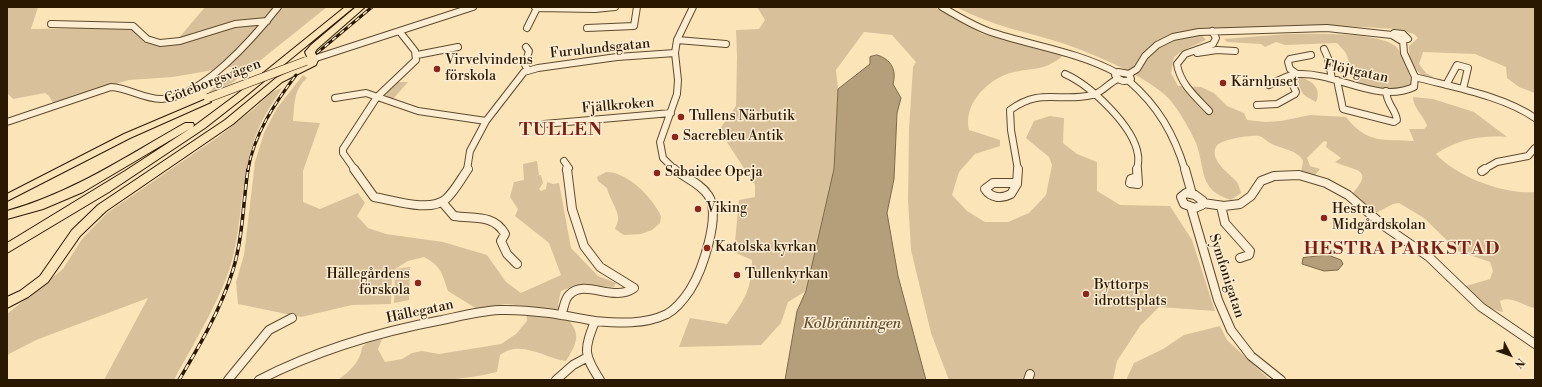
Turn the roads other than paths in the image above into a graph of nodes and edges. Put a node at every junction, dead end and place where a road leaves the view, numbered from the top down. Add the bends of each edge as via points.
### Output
1 (278, 7) edge
2 (340, 7) edge
3 (350, 7) edge
4 (361, 7) edge
5 (473, 7) edge
6 (536, 7) edge
7 (615, 7) edge
8 (637, 7) edge
9 (942, 7) edge
10 (692, 8) edge
11 (267, 21) junction
12 (51, 24) dead end
13 (415, 25) junction
14 (527, 28) dead end
15 (587, 28) dead end
16 (1212, 31) junction
17 (400, 32) junction
18 (677, 40) junction
19 (726, 44) dead end
20 (458, 47) dead end
21 (526, 47) dead end
22 (1324, 49) dead end
23 (1235, 51) dead end
24 (1191, 52) junction
25 (675, 53) junction
26 (417, 55) junction
27 (1311, 55) dead end
28 (309, 62) junction
29 (528, 70) junction
30 (1065, 74) dead end
31 (1297, 74) junction
32 (1118, 76) junction
33 (1129, 77) junction
34 (1286, 78) junction
35 (1415, 78) junction
36 (1334, 80) junction
37 (1269, 85) dead end
38 (1446, 85) junction
39 (1463, 89) junction
40 (1386, 91) junction
41 (1096, 95) junction
42 (377, 97) junction
43 (335, 98) dead end
44 (207, 100) junction
45 (1257, 105) dead end
46 (1209, 111) dead end
47 (671, 113) junction
48 (1535, 117) edge
49 (486, 121) junction
50 (7, 122) edge
51 (192, 124) junction
52 (544, 124) dead end
53 (1535, 148) edge
54 (564, 161) dead end
55 (1482, 171) dead end
56 (1137, 177) dead end
57 (30, 183) junction
58 (1017, 183) dead end
59 (7, 191) edge
60 (7, 194) edge
61 (1192, 194) junction
62 (7, 198) edge
63 (7, 202) edge
64 (442, 202) junction
65 (1203, 203) junction
66 (1221, 206) junction
67 (1191, 208) junction
68 (7, 215) edge
69 (7, 241) edge
70 (7, 249) edge
71 (1240, 258) dead end
72 (517, 264) dead end
73 (7, 303) edge
74 (562, 316) junction
75 (292, 318) dead end
76 (594, 321) junction
77 (1535, 344) edge
78 (586, 358) junction
79 (228, 380) edge
80 (259, 380) edge
81 (556, 380) edge
82 (600, 380) edge
83 (1281, 380) edge

1 - 11 street
2 - 51 highway
3 - 70 highway via 201,125 134,171
4 - 28 highway via 311,49
5 - 13 street, Göteborgsvägen
6 - 7 street
6 - 14 street
8 - 15 street via 634,26
9 - 32 street via 985,30 1094,60
10 - 18 street, Hällegatan
11 - 12 street via 229,25 188,39 162,43 152,42 133,26
11 - 50 street via 258,34 230,62 180,95 156,99 126,88 111,88
13 - 17 street, Göteborgsvägen
13 - 28 street, Göteborgsvägen
16 - 24 street via 1216,38 1213,44
16 - 33 street via 1185,34 1161,43 1145,56 1139,68
16 - 35 street, Flöjtgatan via 1327,28 1392,35 1403,40 1404,52
17 - 26 street
17 - 28 street, Göteborgsvägen
18 - 19 street
18 - 25 street, Hällegatan
20 - 26 street
21 - 29 street via 529,51 524,65
22 - 36 street
23 - 24 street via 1217,50 1197,54
24 - 46 street via 1180,58 1177,70 1183,81
25 - 29 street, Furulundsgatan via 617,57
25 - 47 street, Hällegatan via 679,82
26 - 42 street via 414,62
27 - 31 street via 1290,59 1290,69
28 - 44 main road, Göteborgsvägen, bridge
28 - 44 main road, Göteborgsvägen, bridge
28 - 73 highway via 279,80 229,122 102,208 76,233 44,279
29 - 49 street via 519,76
30 - 41 street
31 - 34 street, Flöjtgatan
31 - 36 street, Flöjtgatan
32 - 33 street via 1124,72
32 - 41 street
33 - 61 street via 1165,119 1181,154
34 - 37 street, Flöjtgatan
34 - 45 street via 1291,81 1295,94 1275,104
35 - 38 street
35 - 40 street, Flöjtgatan via 1415,85 1408,91
36 - 40 street, Flöjtgatan
36 - 40 street via 1343,109 1394,122 1397,116 1387,101
38 - 39 street
38 - 39 street via 1454,68 1461,65 1468,68
39 - 48 street
41 - 56 street via 1115,115 1134,143 1138,153
41 - 58 street via 1045,95 1028,98 1010,110 1010,128 1018,159
42 - 43 street via 359,93
42 - 49 street via 418,111
42 - 64 street via 343,149 344,157 374,197 425,206
44 - 57 main road, Göteborgsvägen via 132,130
47 - 52 street, Fjällkroken
47 - 76 street, Hällegatan via 661,143 662,156 703,190 712,202 713,221 705,255 688,296 673,311 652,321 638,323
49 - 64 street via 470,152 468,169
51 - 68 highway via 79,189 39,206
51 - 69 highway
53 - 55 street via 1528,156 1498,162
54 - 74 street via 569,168 566,170 576,232 594,261 634,288 624,294 585,289 575,291 568,297
57 - 59 main road, Göteborgsvägen
57 - 60 main road, Göteborgsvägen
57 - 62 main road, Göteborgsvägen
57 - 63 main road, Göteborgsvägen
61 - 65 street
61 - 67 street, Symfonigatan via 1180,197 1182,203
64 - 72 street via 454,216 478,216 496,221 505,234 500,241 503,248
65 - 66 street
65 - 67 street via 1200,207
66 - 71 street via 1225,224 1250,251 1249,256
66 - 77 street via 1243,202 1251,196 1261,181 1274,176 1299,175 1326,183 1348,195 1384,226 1429,257 1481,306
67 - 83 street, Symfonigatan via 1226,323 1256,360
74 - 76 street, Hällegatan
74 - 80 street, Hällegatan via 505,310 425,323 349,342 301,359
75 - 79 street via 268,330
76 - 78 street via 585,344
78 - 81 street via 573,365
78 - 82 street

